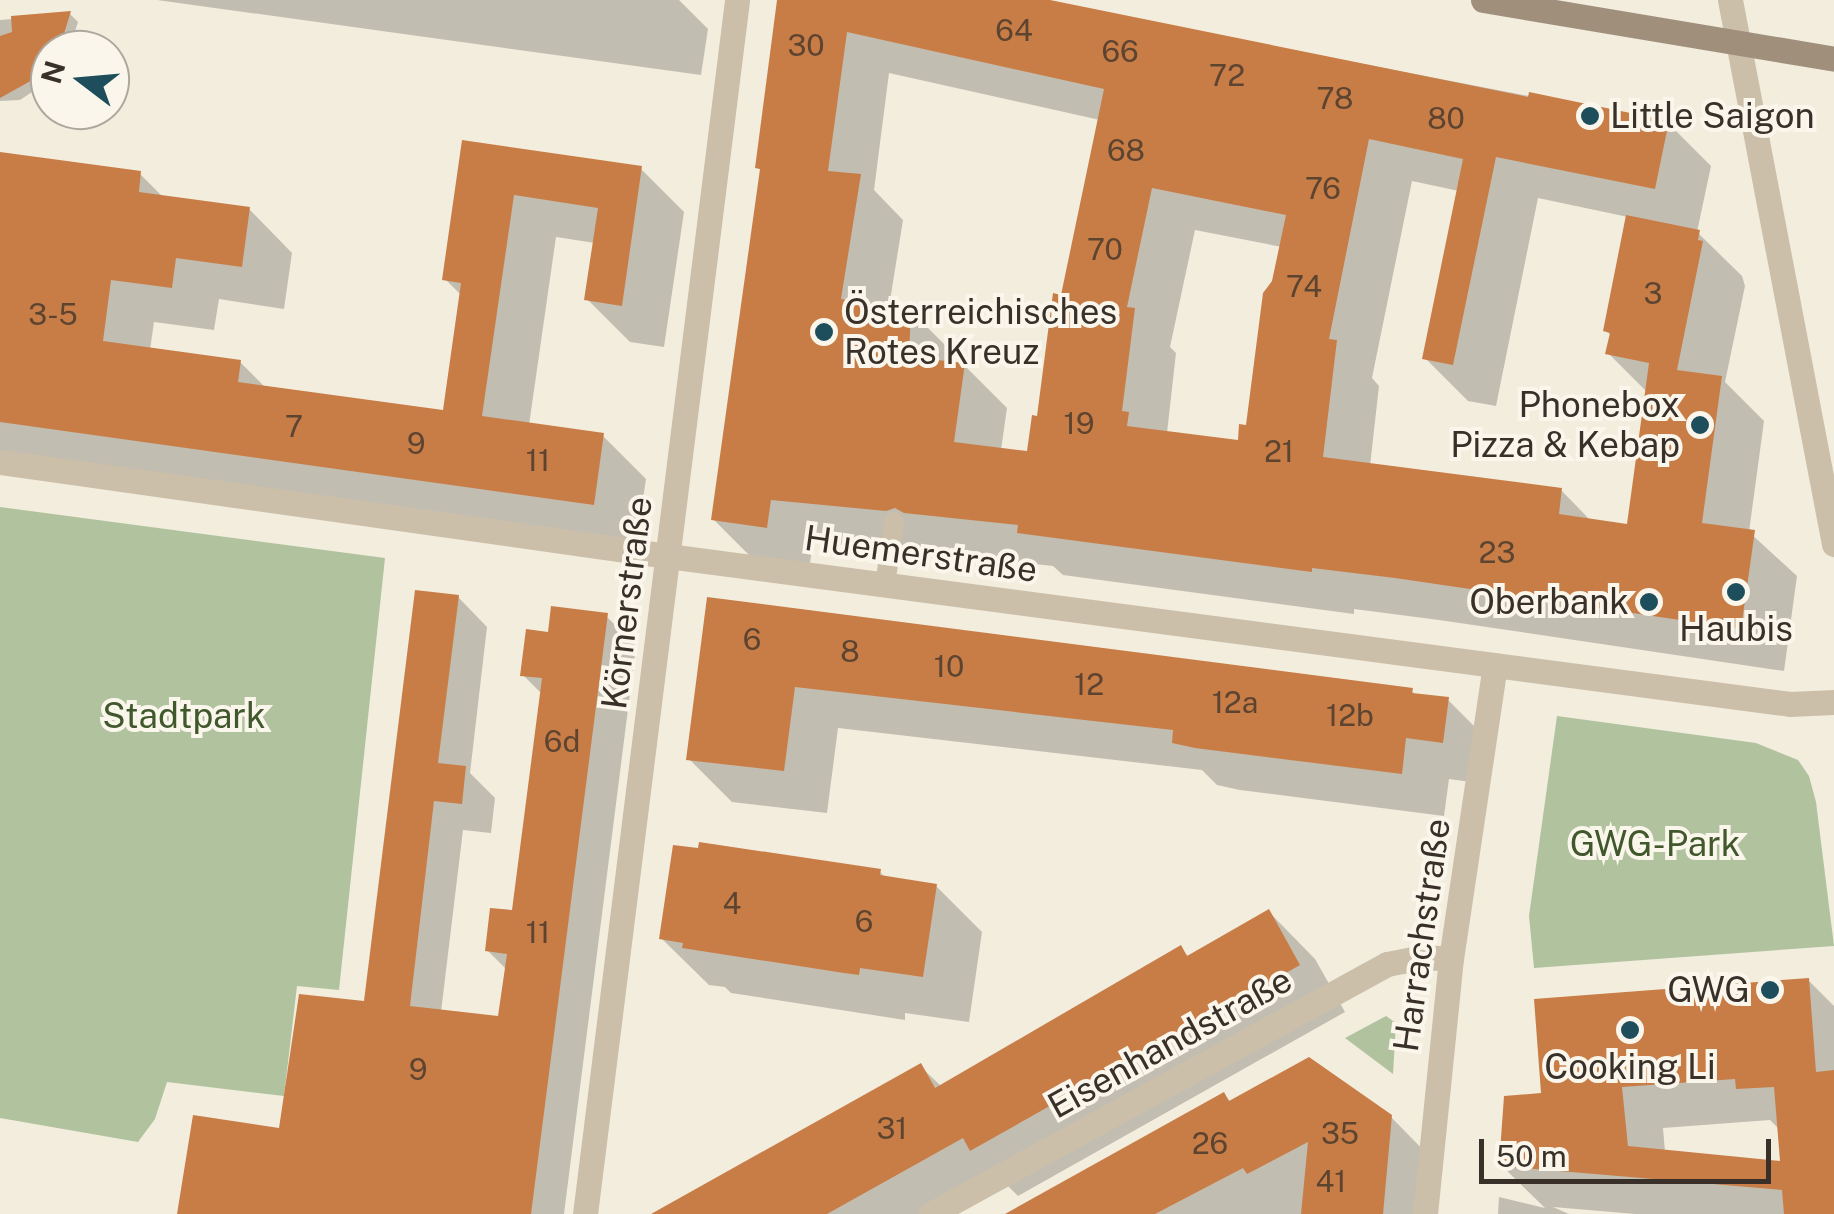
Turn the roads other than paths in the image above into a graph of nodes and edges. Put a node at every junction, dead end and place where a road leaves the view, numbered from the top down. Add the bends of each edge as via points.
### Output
1 (737, 0) edge
2 (1483, 0) edge
3 (1730, 0) edge
4 (1742, 46) junction
5 (1834, 59) edge
6 (0, 462) edge
7 (894, 522) dead end
8 (1834, 544) edge
9 (668, 556) junction
10 (885, 585) junction
11 (1496, 665) junction
12 (1834, 702) edge
13 (1450, 959) junction
14 (585, 1214) edge
15 (931, 1214) edge
16 (1424, 1214) edge

1 - 9 street, Körnerstraße
2 - 4 main road
3 - 4 street
4 - 5 main road
4 - 8 street
6 - 9 street, Huemerstraße
7 - 10 lane
9 - 10 street, Huemerstraße
9 - 14 street, Körnerstraße
10 - 11 street, Huemerstraße
11 - 12 street, Huemerstraße via 1790,704
11 - 13 street, Harrachstraße
13 - 15 street, Eisenhandstraße via 1424,956 1387,964
13 - 16 street, Harrachstraße

